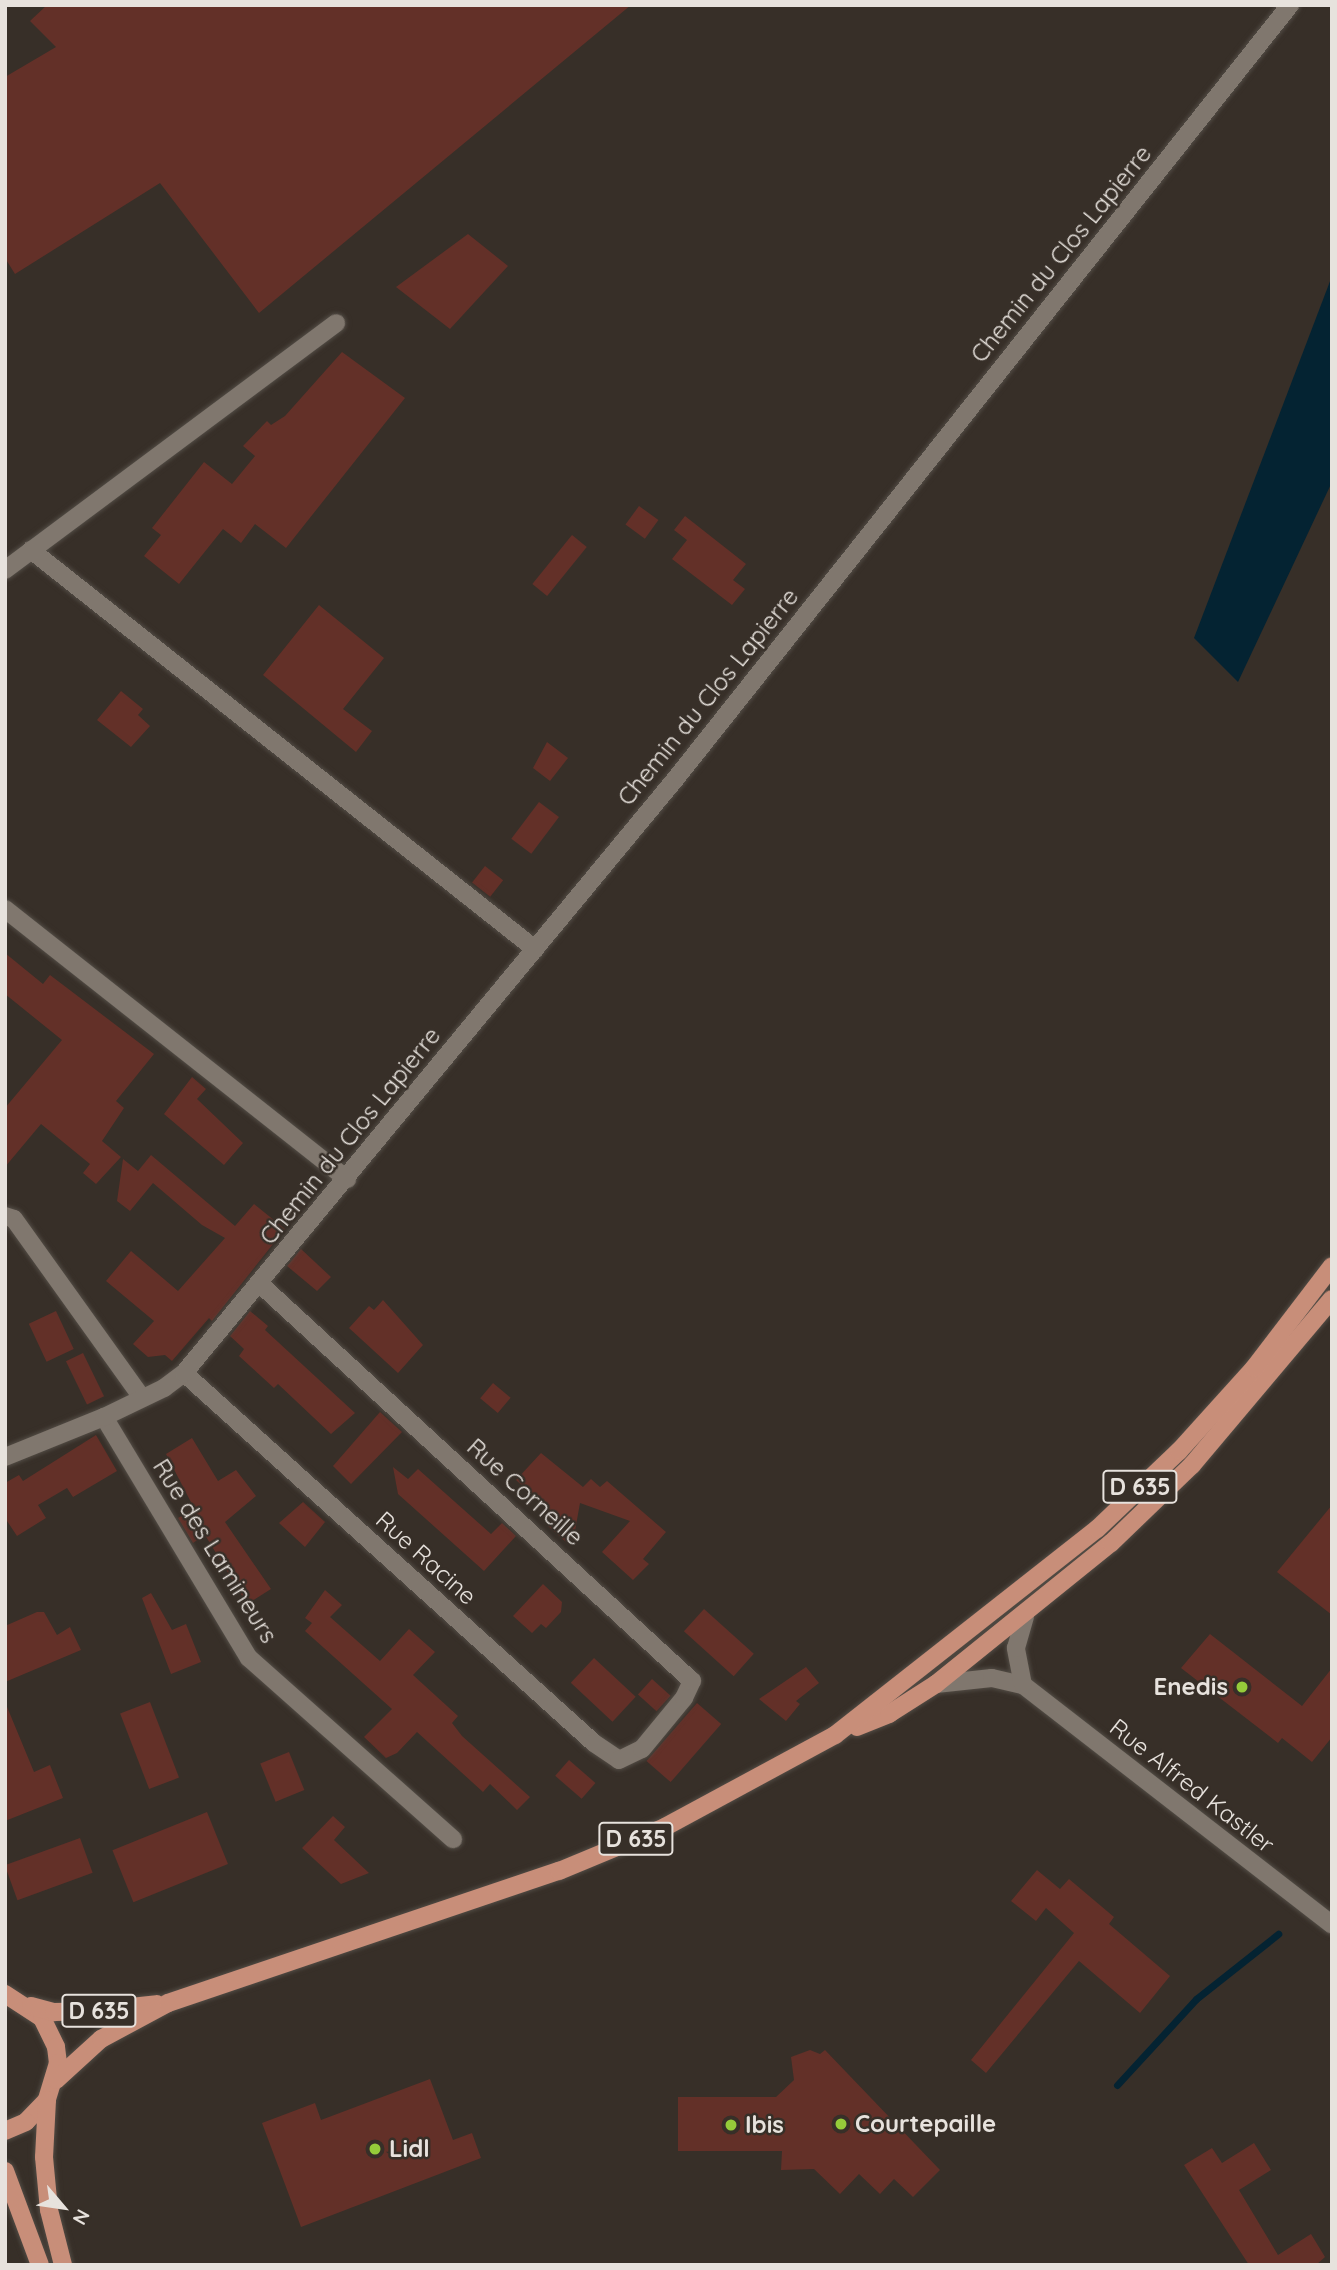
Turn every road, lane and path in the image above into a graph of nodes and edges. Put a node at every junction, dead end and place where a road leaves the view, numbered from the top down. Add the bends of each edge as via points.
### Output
1 (1290, 5) edge
2 (337, 323) dead end
3 (31, 550) junction
4 (5, 570) edge
5 (5, 909) edge
6 (535, 949) junction
7 (346, 1179) junction
8 (5, 1216) edge
9 (1332, 1266) edge
10 (260, 1284) junction
11 (1332, 1299) edge
12 (184, 1373) junction
13 (142, 1398) junction
14 (104, 1417) junction
15 (5, 1457) edge
16 (1025, 1616) junction
17 (936, 1684) junction
18 (1023, 1685) junction
19 (835, 1735) junction
20 (642, 1749) joint
21 (453, 1839) dead end
22 (1332, 1925) edge
23 (5, 1994) edge
24 (168, 2003) junction
25 (31, 2006) junction
26 (56, 2080) junction
27 (47, 2101) junction
28 (5, 2131) edge
29 (5, 2171) edge
30 (40, 2265) edge
31 (63, 2265) edge

1 - 6 street, Chemin du Clos Lapierre
2 - 3 street
3 - 4 street
3 - 6 street
5 - 7 street
6 - 7 street, Chemin du Clos Lapierre
7 - 10 street, Chemin du Clos Lapierre
8 - 13 street via 14,1219
9 - 19 main road, D 635 via 1254,1368 1179,1451 1106,1520 1016,1597
10 - 12 street, Chemin du Clos Lapierre
10 - 20 street, Rue Corneille via 692,1681
11 - 16 main road, D 635 via 1192,1465
12 - 13 street, Chemin du Clos Lapierre
12 - 20 street, Rue Racine via 594,1743 619,1760
13 - 14 street, Chemin du Clos Lapierre
14 - 15 street, Chemin du Clos Lapierre
14 - 21 street, Rue des Lamineurs via 249,1658
16 - 17 main road, D 635
16 - 18 street via 1016,1648
17 - 18 street, Rue Alfred Kastler via 992,1678
17 - 19 main road, D 635 via 889,1714
18 - 22 street, Rue Alfred Kastler
19 - 24 main road, D 635 via 665,1827 559,1871
23 - 25 main road
24 - 25 main road, D 635 via 54,2012
24 - 26 main road, D 635 via 101,2039
25 - 26 main road via 56,2047
26 - 27 main road
27 - 28 main road via 26,2122
27 - 31 main road via 45,2171
29 - 30 main road

